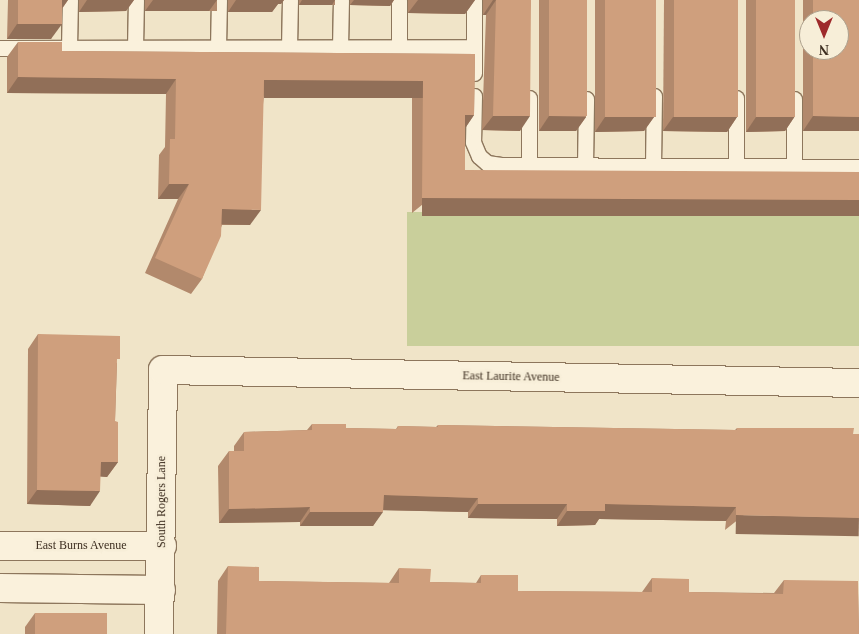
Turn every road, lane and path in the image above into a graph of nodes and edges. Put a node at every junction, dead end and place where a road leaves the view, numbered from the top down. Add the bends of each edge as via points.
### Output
1 (70, 0) edge
2 (136, 0) edge
3 (219, 0) edge
4 (290, 0) edge
5 (341, 0) edge
6 (399, 0) edge
7 (474, 0) edge
8 (69, 47) junction
9 (135, 47) junction
10 (218, 47) junction
11 (289, 47) junction
12 (340, 47) junction
13 (399, 47) junction
14 (474, 47) junction
15 (0, 48) edge
16 (654, 78) edge
17 (736, 78) edge
18 (530, 87) edge
19 (586, 88) edge
20 (794, 88) edge
21 (529, 164) junction
22 (585, 166) junction
23 (653, 166) junction
24 (736, 167) junction
25 (794, 167) junction
26 (859, 167) edge
27 (162, 370) joint
28 (859, 383) edge
29 (0, 546) edge
30 (162, 546) junction
31 (0, 588) edge
32 (160, 590) junction
33 (159, 634) edge

1 - 8 lane
2 - 9 lane
3 - 10 lane
4 - 11 lane
5 - 12 lane
6 - 13 lane
7 - 14 lane
8 - 9 lane
8 - 15 lane
9 - 10 lane
10 - 11 lane
11 - 12 lane
12 - 13 lane
13 - 14 lane
14 - 21 lane via 473,142 487,163
16 - 23 lane
17 - 24 lane
18 - 21 lane
19 - 22 lane
20 - 25 lane
21 - 22 lane
22 - 23 lane
23 - 24 lane
24 - 25 lane
25 - 26 lane
27 - 28 street, East Laurite Avenue
27 - 30 street, South Rogers Lane
29 - 30 street, East Burns Avenue
30 - 32 street, South Rogers Lane
31 - 32 street
32 - 33 street, South Rogers Lane

